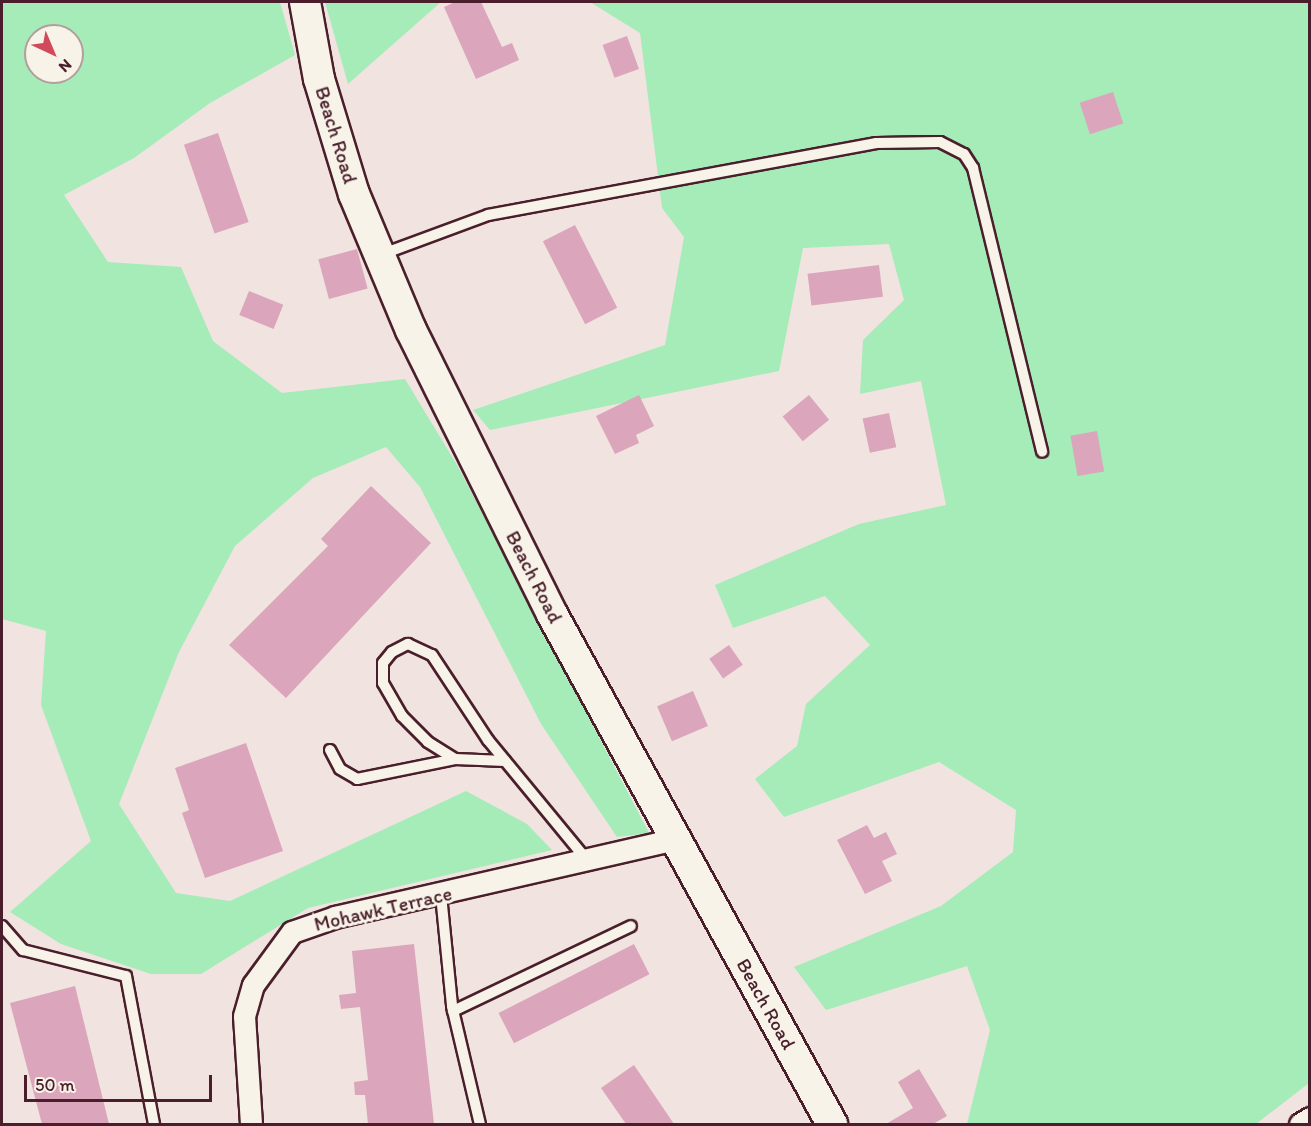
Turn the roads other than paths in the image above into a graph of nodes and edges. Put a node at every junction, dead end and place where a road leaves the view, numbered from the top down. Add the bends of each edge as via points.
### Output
1 (305, 2) edge
2 (380, 256) junction
3 (1042, 452) dead end
4 (330, 750) dead end
5 (455, 759) junction
6 (505, 761) junction
7 (676, 839) junction
8 (587, 861) junction
9 (441, 895) junction
10 (2, 926) edge
11 (631, 926) dead end
12 (453, 1011) junction
13 (1310, 1118) edge
14 (154, 1125) edge
15 (251, 1125) edge
16 (480, 1125) edge
17 (832, 1125) edge
18 (1300, 1125) edge

1 - 2 street, Beach Road via 319,79 354,194
2 - 3 lane via 488,215 876,143 940,142 964,154 973,168 1007,328
2 - 7 street, Beach Road via 552,614
4 - 5 lane via 340,769 357,779
5 - 6 lane
5 - 6 lane via 428,742 402,716 383,683 383,663 392,652 408,644 432,655
6 - 8 lane
7 - 8 street, Mohawk Terrace
7 - 17 street, Beach Road
8 - 9 street, Mohawk Terrace
9 - 12 lane
9 - 15 street, Mohawk Terrace via 292,932 270,956 244,1016
10 - 14 lane via 23,950 126,976
11 - 12 lane
12 - 16 lane
13 - 18 street

